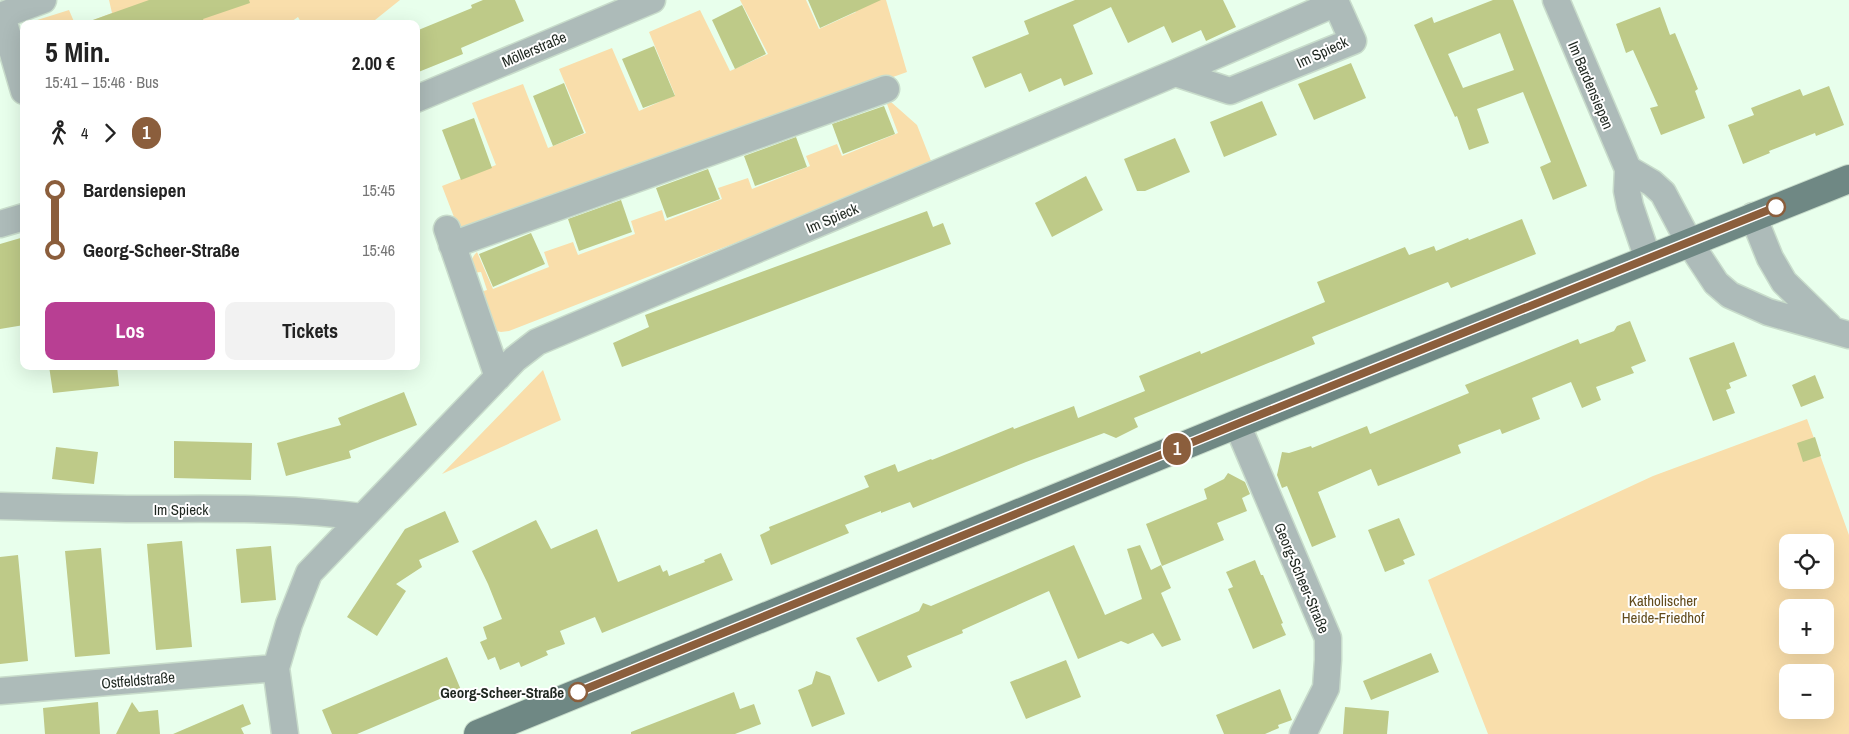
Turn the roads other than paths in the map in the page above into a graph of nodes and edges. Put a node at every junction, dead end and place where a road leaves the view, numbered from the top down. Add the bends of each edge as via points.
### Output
1 (43, 0) edge
2 (652, 0) edge
3 (1556, 0) edge
4 (1, 16) edge
5 (1175, 73) junction
6 (20, 77) edge
7 (886, 89) dead end
8 (420, 97) edge
9 (1628, 169) junction
10 (1849, 179) edge
11 (1753, 216) junction
12 (20, 218) edge
13 (0, 224) edge
14 (1690, 242) junction
15 (1648, 259) junction
16 (1841, 332) edge
17 (498, 377) junction
18 (1237, 424) junction
19 (0, 506) edge
20 (362, 517) junction
21 (276, 668) junction
22 (0, 691) edge
23 (285, 734) edge
24 (478, 734) edge
25 (1302, 734) edge

1 - 4 street
2 - 8 street, Möllerstraße
3 - 9 street, Im Bardensiepen
4 - 6 street
5 - 5 street, Im Spieck via 1230,91 1353,41 1336,3
5 - 17 street, Im Spieck via 537,342
7 - 17 street via 449,237
9 - 14 street via 1652,182 1663,193
9 - 15 street, Im Bardensiepen via 1630,206
10 - 11 main road
11 - 14 main road
11 - 16 street via 1784,282
12 - 13 street
14 - 15 main road
14 - 16 street via 1716,283 1730,295 1768,312
15 - 18 main road
17 - 20 street, Im Spieck
18 - 24 main road
18 - 25 street, Georg-Scheer-Straße via 1328,638 1326,688
19 - 20 street, Im Spieck via 264,509
20 - 21 street, Im Spieck via 309,573
21 - 22 street, Ostfeldstraße
21 - 23 street, Im Spieck

